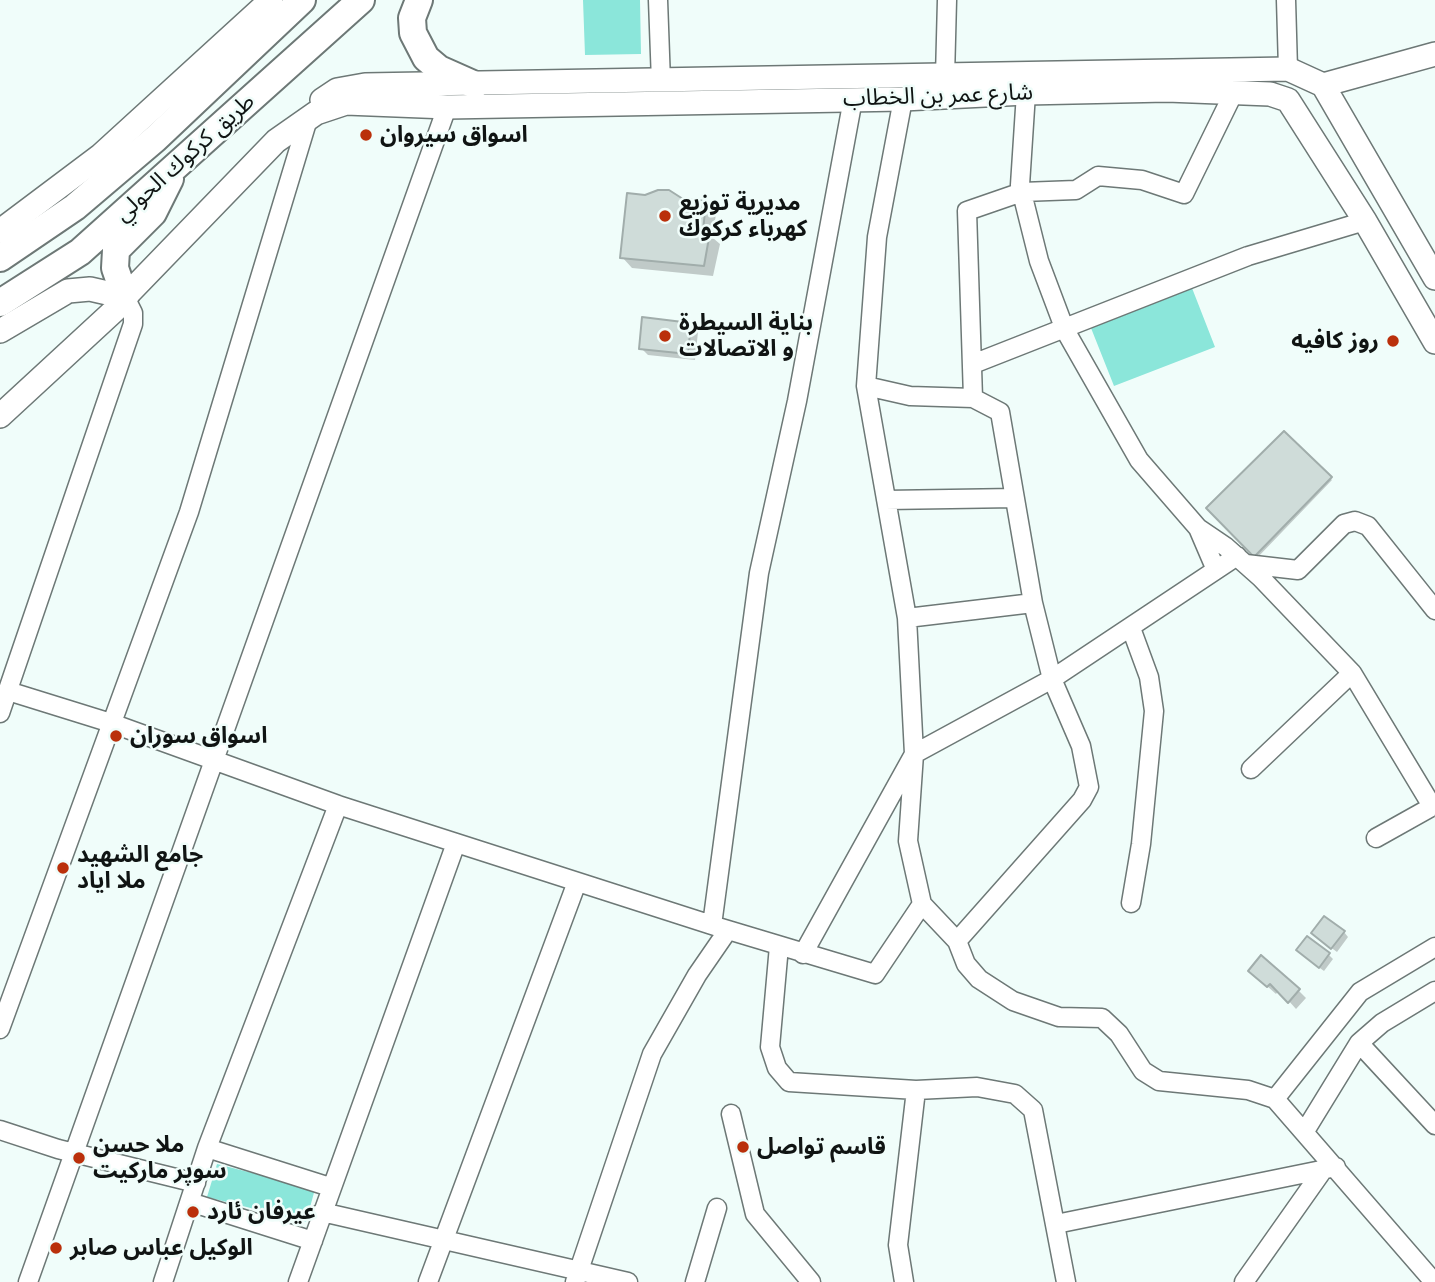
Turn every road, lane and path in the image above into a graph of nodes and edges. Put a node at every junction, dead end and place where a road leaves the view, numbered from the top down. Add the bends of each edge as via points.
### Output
1 (271, 0) edge
2 (302, 0) edge
3 (361, 0) edge
4 (419, 0) edge
5 (658, 0) edge
6 (947, 0) edge
7 (1286, 0) edge
8 (1435, 54) edge
9 (1288, 69) junction
10 (945, 77) junction
11 (660, 82) junction
12 (475, 85) junction
13 (1323, 85) junction
14 (191, 88) junction
15 (1234, 92) junction
16 (1026, 93) junction
17 (508, 95) junction
18 (853, 99) junction
19 (903, 99) junction
20 (447, 107) junction
21 (307, 119) junction
22 (175, 168) junction
23 (1022, 192) junction
24 (1365, 221) junction
25 (0, 231) edge
26 (0, 258) edge
27 (1435, 278) edge
28 (125, 297) junction
29 (0, 303) edge
30 (1065, 330) junction
31 (0, 331) edge
32 (1435, 342) edge
33 (973, 364) junction
34 (866, 386) junction
35 (973, 398) junction
36 (0, 402) edge
37 (0, 416) edge
38 (1014, 498) junction
39 (886, 500) junction
40 (1198, 528) junction
41 (1241, 560) junction
42 (1216, 570) junction
43 (1298, 570) junction
44 (1276, 593) junction
45 (1033, 603) junction
46 (1435, 610) edge
47 (907, 618) junction
48 (1131, 628) junction
49 (1352, 673) junction
50 (1052, 679) junction
51 (8, 691) junction
52 (0, 713) edge
53 (111, 723) junction
54 (914, 754) junction
55 (212, 760) junction
56 (1251, 769) dead end
57 (338, 805) junction
58 (1433, 806) edge
59 (1376, 838) dead end
60 (456, 843) junction
61 (577, 882) junction
62 (1131, 903) dead end
63 (922, 904) junction
64 (720, 928) junction
65 (957, 941) junction
66 (779, 946) junction
67 (1435, 947) edge
68 (803, 954) junction
69 (1435, 991) edge
70 (5, 998) edge
71 (0, 1029) edge
72 (1359, 1044) junction
73 (916, 1090) junction
74 (1275, 1099) junction
75 (731, 1114) dead end
76 (1435, 1125) edge
77 (0, 1130) edge
78 (1305, 1131) junction
79 (207, 1148) junction
80 (75, 1153) junction
81 (1329, 1168) junction
82 (196, 1183) junction
83 (330, 1187) junction
84 (190, 1202) junction
85 (717, 1208) dead end
86 (322, 1212) junction
87 (1056, 1224) junction
88 (443, 1240) junction
89 (313, 1241) junction
90 (577, 1277) edge
91 (28, 1282) edge
92 (163, 1282) edge
93 (298, 1282) edge
94 (428, 1282) edge
95 (628, 1282) edge
96 (695, 1282) edge
97 (811, 1282) edge
98 (904, 1282) edge
99 (1066, 1282) edge
100 (1244, 1282) edge
101 (1434, 1282) edge

1 - 14 main road
2 - 14 highway, طريق كركوك الحولي
3 - 22 highway, طريق كركوك الحولي
4 - 12 highway via 412,18 413,33 426,58
5 - 11 street
6 - 10 street
7 - 9 street
8 - 13 main road
9 - 10 main road, شارع عمر بن الخطاب
9 - 13 main road, شارع عمر بن الخطاب
10 - 11 main road, شارع عمر بن الخطاب
11 - 17 main road, شارع عمر بن الخطاب
12 - 17 main road, شارع عمر بن الخطاب
12 - 21 main road, شارع عمر بن الخطاب via 351,86 325,97
13 - 27 main road
14 - 25 main road
14 - 26 highway, طريق كركوك الحولي via 75,207
15 - 16 main road, شارع عمر بن الخطاب
15 - 23 street via 1184,194 1142,180 1098,176 1076,190
15 - 24 main road, شارع عمر بن الخطاب via 1288,100
16 - 19 main road, شارع عمر بن الخطاب
16 - 23 street
17 - 18 main road, شارع عمر بن الخطاب
17 - 20 main road, شارع عمر بن الخطاب
18 - 19 main road, شارع عمر بن الخطاب
18 - 64 street via 797,401 759,573
19 - 34 street via 877,237
20 - 21 main road, شارع عمر بن الخطاب via 346,103
20 - 55 street
21 - 28 main road via 276,141
21 - 53 street via 189,512
22 - 28 highway via 153,213 116,250 115,268
22 - 29 highway, طريق كركوك الحولي via 80,252
23 - 30 street via 1039,261
23 - 33 street via 967,211
24 - 30 street via 1248,256
24 - 32 main road, شارع عمر بن الخطاب
28 - 31 main road via 90,289 68,291
28 - 36 main road via 104,305
28 - 37 main road
28 - 51 street via 133,324
30 - 33 street
30 - 40 street via 1139,460
33 - 35 street
34 - 35 street via 910,396
34 - 39 street
35 - 38 street via 1000,412
38 - 39 street
38 - 45 street
39 - 47 street
40 - 41 street
40 - 42 street
41 - 42 street
41 - 43 street
41 - 44 street
42 - 48 street
43 - 44 street
43 - 46 street via 1344,524 1355,521 1368,526
44 - 49 street
45 - 47 street
45 - 50 street
47 - 54 street
48 - 50 street
48 - 62 street via 1149,677 1154,711
49 - 56 street
49 - 58 street
50 - 54 street
50 - 65 street via 1081,746 1089,788
51 - 52 street
51 - 53 street
53 - 55 street
53 - 70 street
54 - 63 street via 908,841
54 - 68 street
55 - 57 street
55 - 80 street
57 - 60 street
57 - 79 street
58 - 59 street
60 - 61 street
60 - 83 street
61 - 64 street
61 - 88 street
63 - 65 street
63 - 68 street via 874,974
64 - 66 street
64 - 90 street via 652,1054
65 - 74 street via 966,964 979,979 1013,1001 1059,1017 1102,1018 1112,1025 1143,1070 1158,1081 1248,1090
66 - 68 street
66 - 73 street via 770,1047 777,1068 789,1082
67 - 74 street via 1360,992
69 - 72 street via 1382,1023
70 - 71 street
72 - 76 street
72 - 78 street
73 - 87 street via 977,1087 1015,1094 1033,1110
73 - 98 street via 898,1245
74 - 78 street
75 - 97 street via 755,1214
77 - 80 street
78 - 81 street
79 - 82 street
79 - 83 street
80 - 82 street
80 - 91 street
81 - 87 street
81 - 100 street
81 - 101 street
82 - 84 street
83 - 86 street
84 - 89 street
84 - 92 street
85 - 96 street
86 - 88 street
86 - 89 street
87 - 99 street
88 - 90 street
88 - 94 street
89 - 93 street
90 - 95 street

